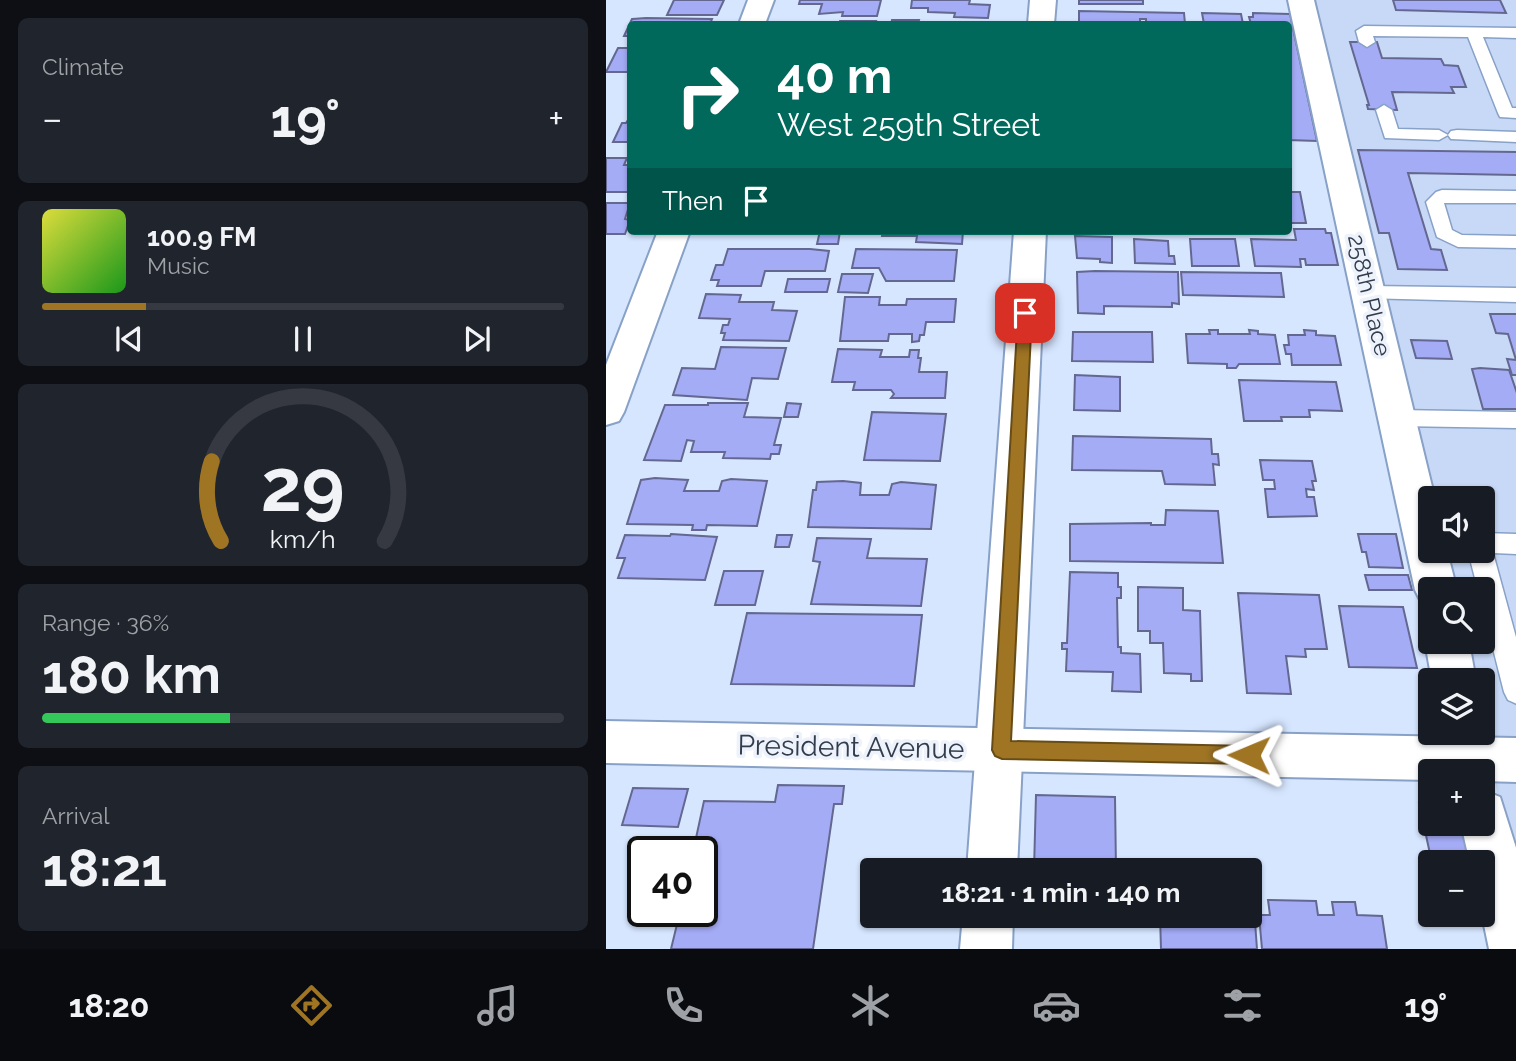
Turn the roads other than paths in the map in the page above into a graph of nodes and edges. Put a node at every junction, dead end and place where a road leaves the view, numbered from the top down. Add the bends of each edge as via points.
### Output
1 (761, 0) edge
2 (1043, 0) edge
3 (1301, 0) edge
4 (753, 21) edge
5 (1041, 21) edge
6 (1474, 33) junction
7 (1517, 33) edge
8 (1367, 42) dead end
9 (1384, 110) dead end
10 (1517, 113) edge
11 (1439, 135) dead end
12 (1457, 135) dead end
13 (1517, 137) edge
14 (1517, 197) edge
15 (672, 235) edge
16 (1030, 235) edge
17 (1517, 242) edge
18 (1370, 293) junction
19 (1517, 295) edge
20 (613, 375) edge
21 (606, 412) edge
22 (1398, 418) junction
23 (1517, 420) edge
24 (1418, 496) edge
25 (1495, 543) edge
26 (1517, 544) edge
27 (1483, 563) edge
28 (1517, 692) edge
29 (606, 742) edge
30 (1002, 750) junction
31 (1469, 755) edge
32 (1517, 760) edge
33 (1488, 836) edge
34 (993, 858) edge
35 (987, 928) edge
36 (986, 949) edge
37 (1515, 949) edge

1 - 4 street
2 - 5 street
3 - 18 street, 258th Place
6 - 7 lane
6 - 8 lane via 1364,31
6 - 10 lane via 1506,113
9 - 11 lane via 1391,134
12 - 13 lane
14 - 17 lane via 1442,196 1435,202 1444,233 1458,241
15 - 20 street
16 - 30 street
18 - 19 lane
18 - 22 street, 258th Place
20 - 21 street
22 - 23 lane
22 - 24 street, 258th Place
25 - 26 lane
27 - 28 lane
29 - 30 street, President Avenue
30 - 31 street, President Avenue
30 - 34 street
31 - 32 street, President Avenue
33 - 37 street
35 - 36 street

